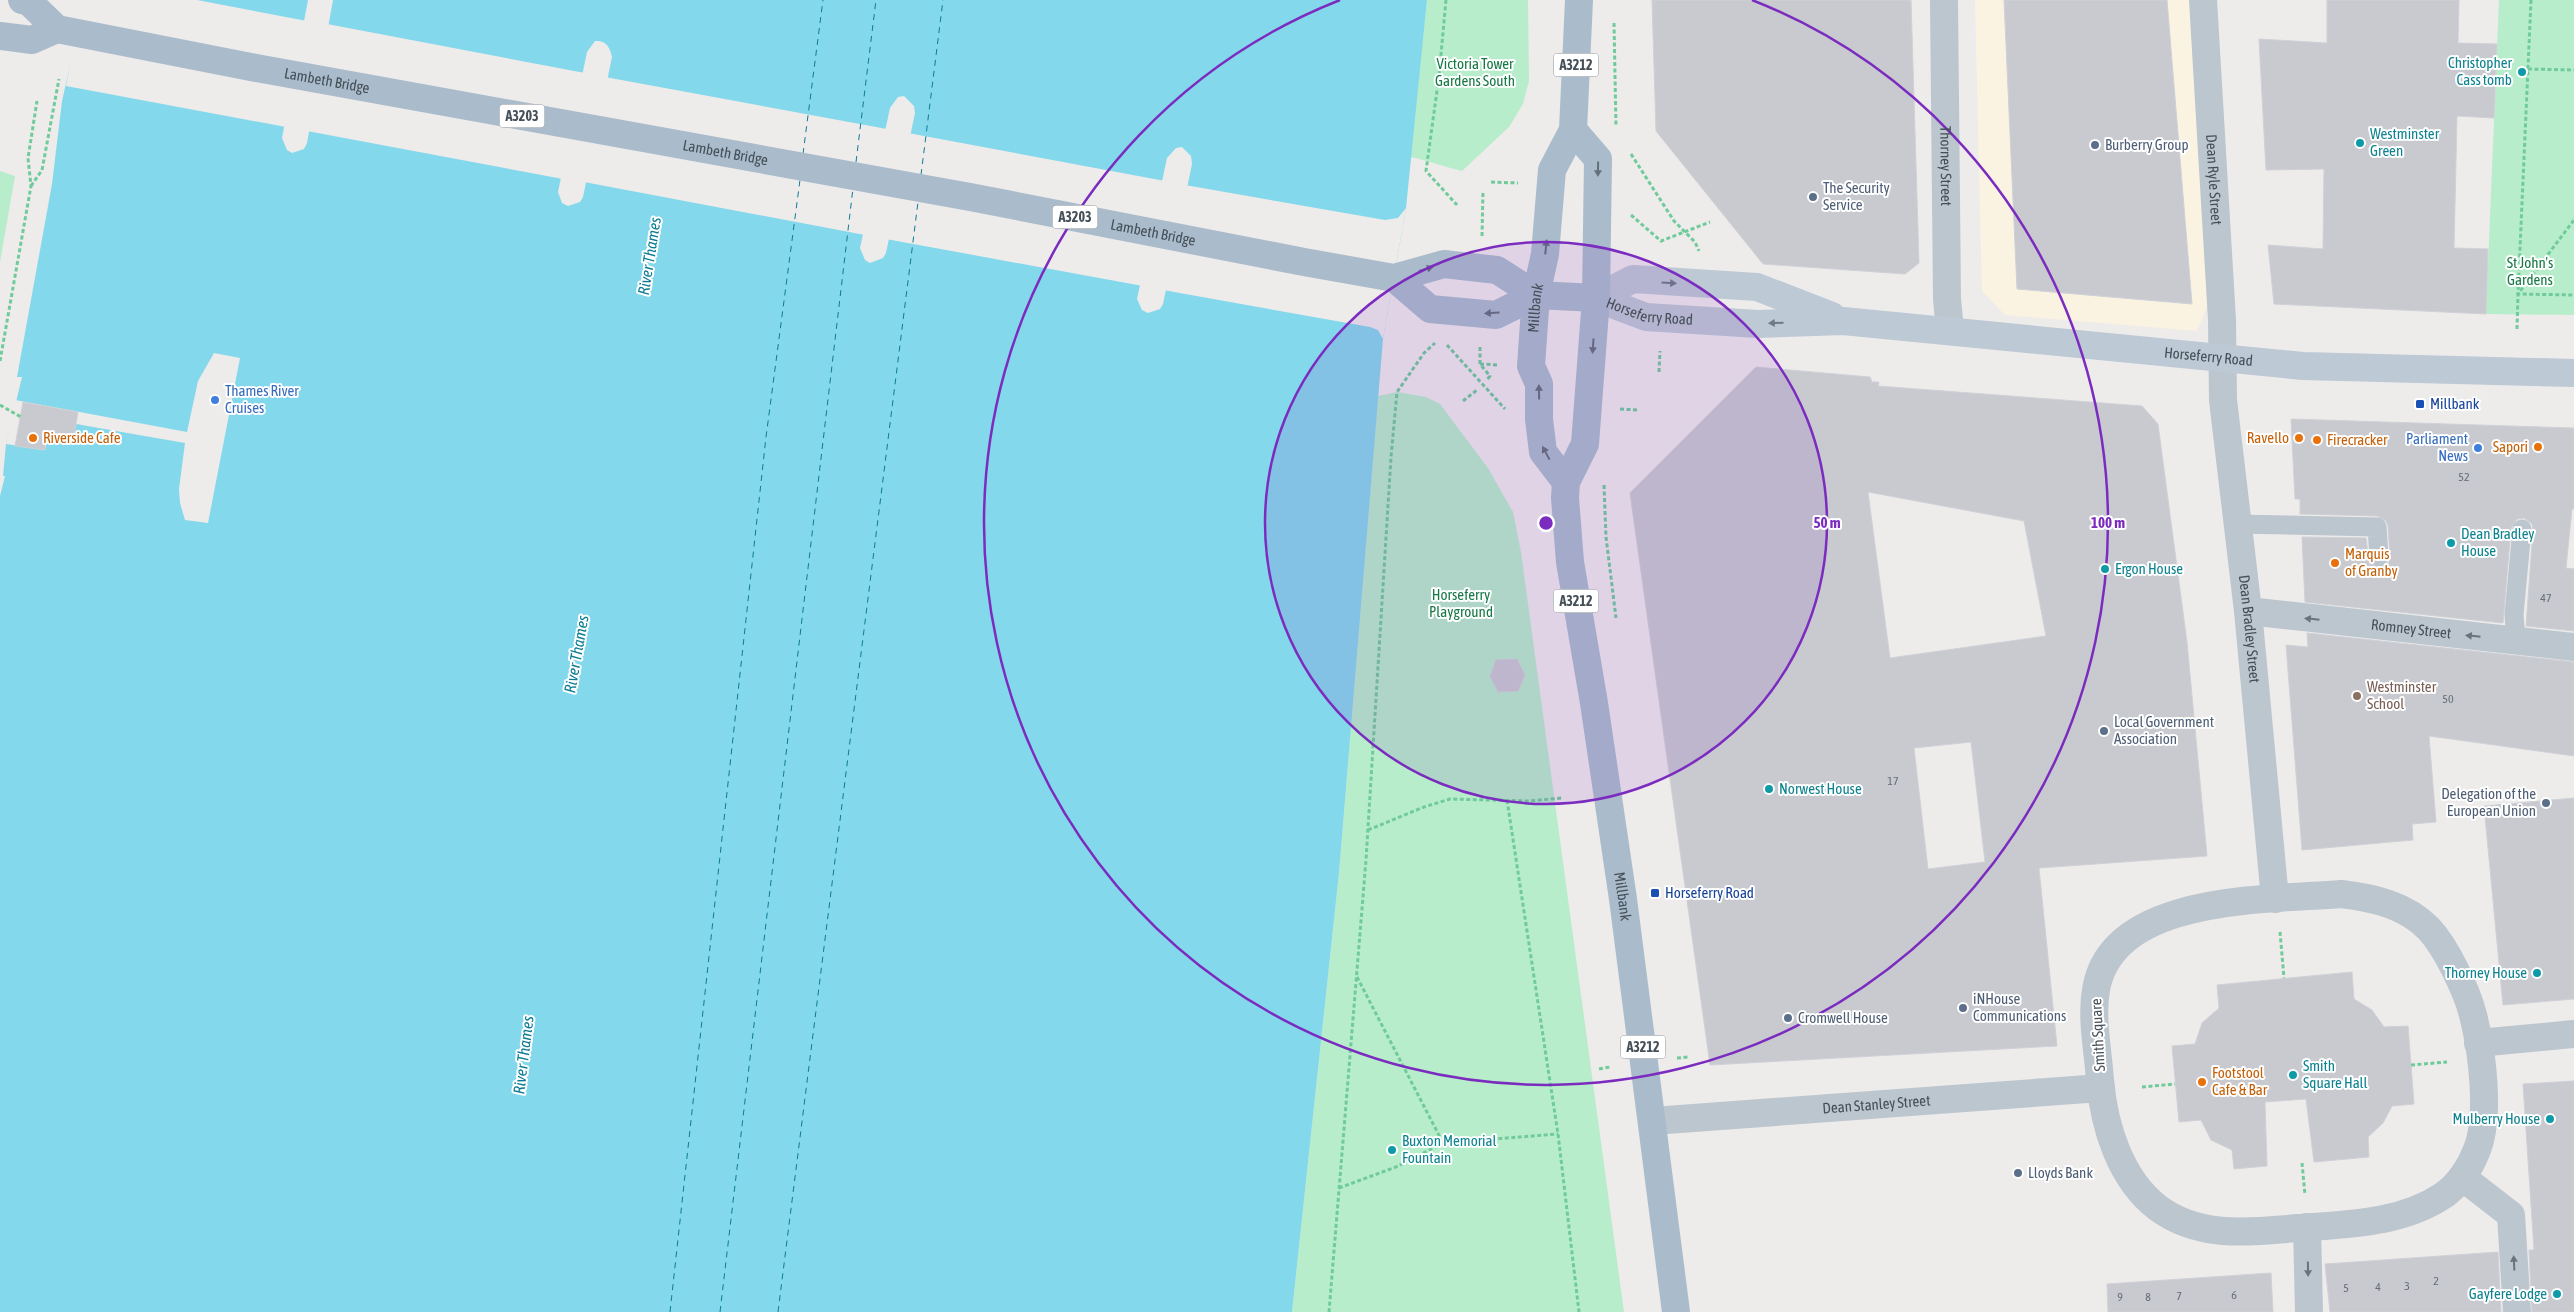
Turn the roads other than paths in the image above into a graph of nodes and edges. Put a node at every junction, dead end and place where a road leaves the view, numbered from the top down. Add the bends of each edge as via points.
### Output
1 (22, 0) edge
2 (1578, 0) edge
3 (1944, 0) edge
4 (2203, 0) edge
5 (66, 30) junction
6 (0, 36) edge
7 (1573, 130) junction
8 (1394, 278) junction
9 (1536, 295) junction
10 (1596, 298) junction
11 (1843, 321) junction
12 (1950, 331) junction
13 (2223, 360) junction
14 (2574, 373) edge
15 (1566, 482) junction
16 (2237, 524) junction
17 (2522, 529) dead end
18 (2379, 557) dead end
19 (2248, 612) junction
20 (2516, 640) junction
21 (2574, 647) edge
22 (2275, 900) junction
23 (2574, 1034) edge
24 (2478, 1043) junction
25 (2101, 1088) junction
26 (1653, 1121) junction
27 (2462, 1177) junction
28 (2306, 1214) junction
29 (1676, 1312) edge
30 (2309, 1312) edge
31 (2517, 1312) edge

1 - 5 main road
2 - 7 main road, Millbank / A3212
3 - 12 street, Thorney Street
4 - 13 street, Dean Ryle Street
5 - 6 main road via 32,40
5 - 8 main road, Lambeth Bridge / A3203
9 -> 7 main road, Millbank / A3212 via 1545,254 1552,170
7 -> 10 main road, Millbank / A3212 via 1598,159
8 -> 9 main road, Lambeth Bridge / A3203 via 1444,264 1458,265 1502,272
9 -> 8 main road via 1496,314 1430,309
9 - 10 main road
15 -> 9 main road, Millbank / A3212 via 1543,452 1540,434 1539,384 1531,366
11 -> 10 main road, Horseferry Road via 1758,324 1646,316
10 -> 11 main road, Horseferry Road via 1633,279 1756,287
10 -> 15 main road, Millbank / A3212 via 1585,444
11 - 12 main road, Horseferry Road
12 - 13 main road, Horseferry Road
13 - 14 main road, Horseferry Road via 2346,368
13 - 16 street, Dean Bradley Street via 2223,400
15 - 26 main road, Millbank / A3212 via 1570,562 1594,703
16 - 18 lane via 2377,528
16 - 19 street, Dean Bradley Street
17 - 20 lane via 2514,616
20 -> 19 street, Romney Street
19 - 22 street, Dean Bradley Street
20 - 21 street, Romney Street
22 - 24 street, Smith Square via 2341,894 2390,903 2412,915 2430,930 2460,980 2473,1014
22 - 25 street, Smith Square via 2214,905 2178,912 2147,923 2128,936 2111,954 2096,990
23 - 24 street
24 - 27 street, Smith Square via 2483,1125 2477,1151
25 - 26 street, Dean Stanley Street
25 - 28 street, Smith Square via 2108,1126 2119,1158 2132,1181 2152,1204 2169,1216 2194,1227 2234,1233
26 - 29 main road, Millbank / A3212
27 - 28 street, Smith Square via 2445,1194 2426,1205 2370,1222
31 -> 27 street via 2511,1215
28 -> 30 street

